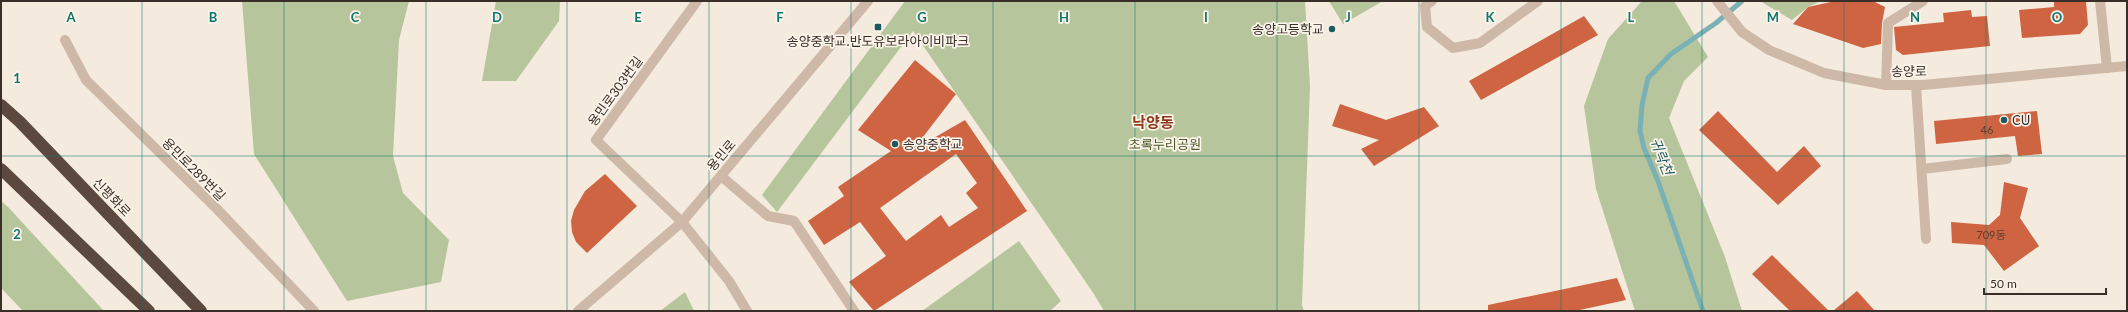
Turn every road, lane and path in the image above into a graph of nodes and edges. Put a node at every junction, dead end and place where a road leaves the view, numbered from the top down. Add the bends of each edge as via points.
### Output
1 (697, 1) edge
2 (868, 1) edge
3 (1432, 1) edge
4 (1538, 1) edge
5 (1717, 1) edge
6 (1923, 1) edge
7 (2100, 1) edge
8 (65, 40) dead end
9 (2127, 66) edge
10 (2106, 68) junction
11 (1886, 85) junction
12 (1916, 86) junction
13 (1, 105) edge
14 (2007, 159) dead end
15 (1, 169) edge
16 (1922, 169) junction
17 (721, 176) junction
18 (682, 222) junction
19 (1926, 239) dead end
20 (149, 311) edge
21 (201, 311) edge
22 (314, 311) edge
23 (578, 311) edge
24 (747, 311) edge
25 (854, 311) edge

1 - 18 street, 용민로303번길 via 596,140
2 - 17 street, 용민로
3 - 4 street via 1425,6 1427,28 1453,48 1480,43
5 - 11 street, 송양로 via 1742,32 1769,50 1824,74
6 - 11 street via 1888,23
7 - 10 street
8 - 22 street, 용민로289번길 via 86,80 216,208
9 - 10 street, 송양로
10 - 12 street, 송양로
11 - 12 street, 송양로
12 - 16 street
13 - 21 highway, 신평화로
14 - 16 street
15 - 20 highway
16 - 19 street
17 - 18 street, 용민로
17 - 25 street via 768,216 794,221
18 - 23 street, 용민로
18 - 24 street via 729,281

